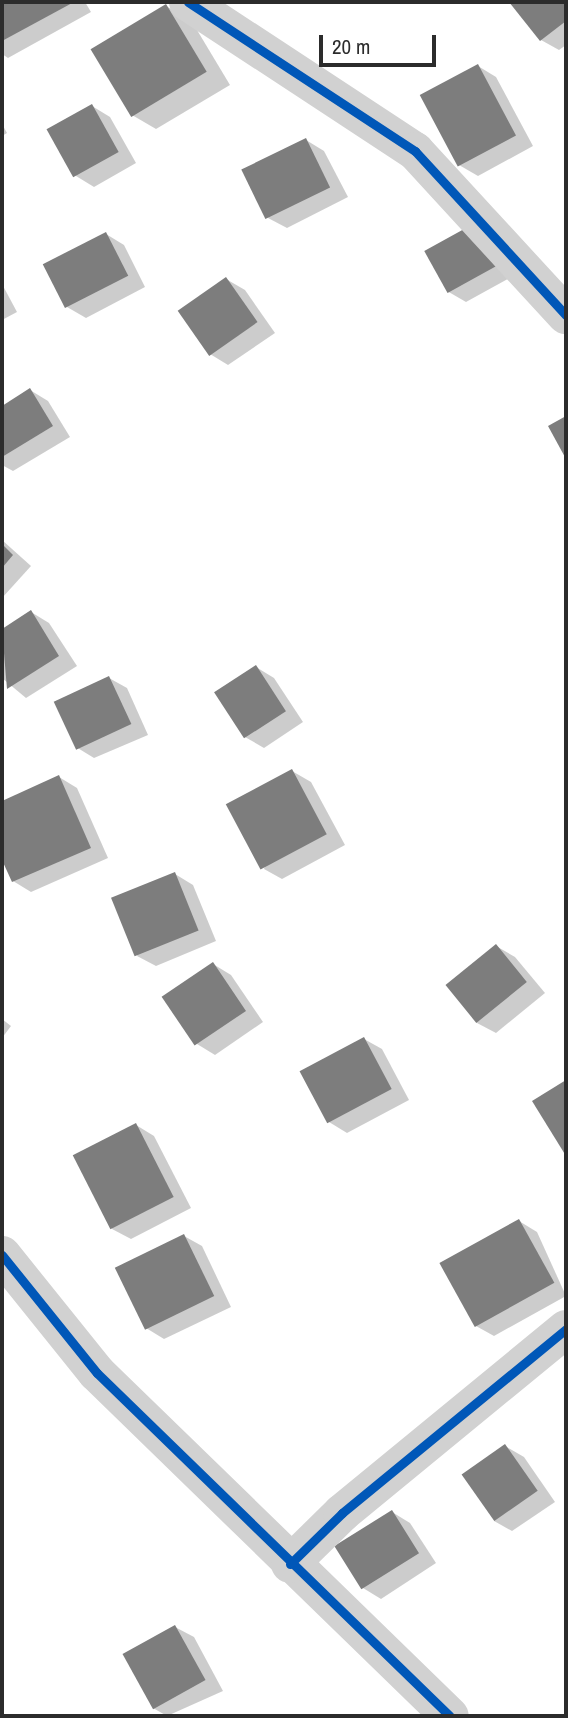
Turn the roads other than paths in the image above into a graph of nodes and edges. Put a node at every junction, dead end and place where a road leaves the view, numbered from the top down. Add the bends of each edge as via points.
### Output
1 (188, 2) edge
2 (566, 315) edge
3 (2, 1255) edge
4 (566, 1329) edge
5 (290, 1564) junction
6 (450, 1716) edge

1 - 2 street via 415,151
3 - 5 street via 97,1373
4 - 5 street via 342,1513
5 - 6 street

